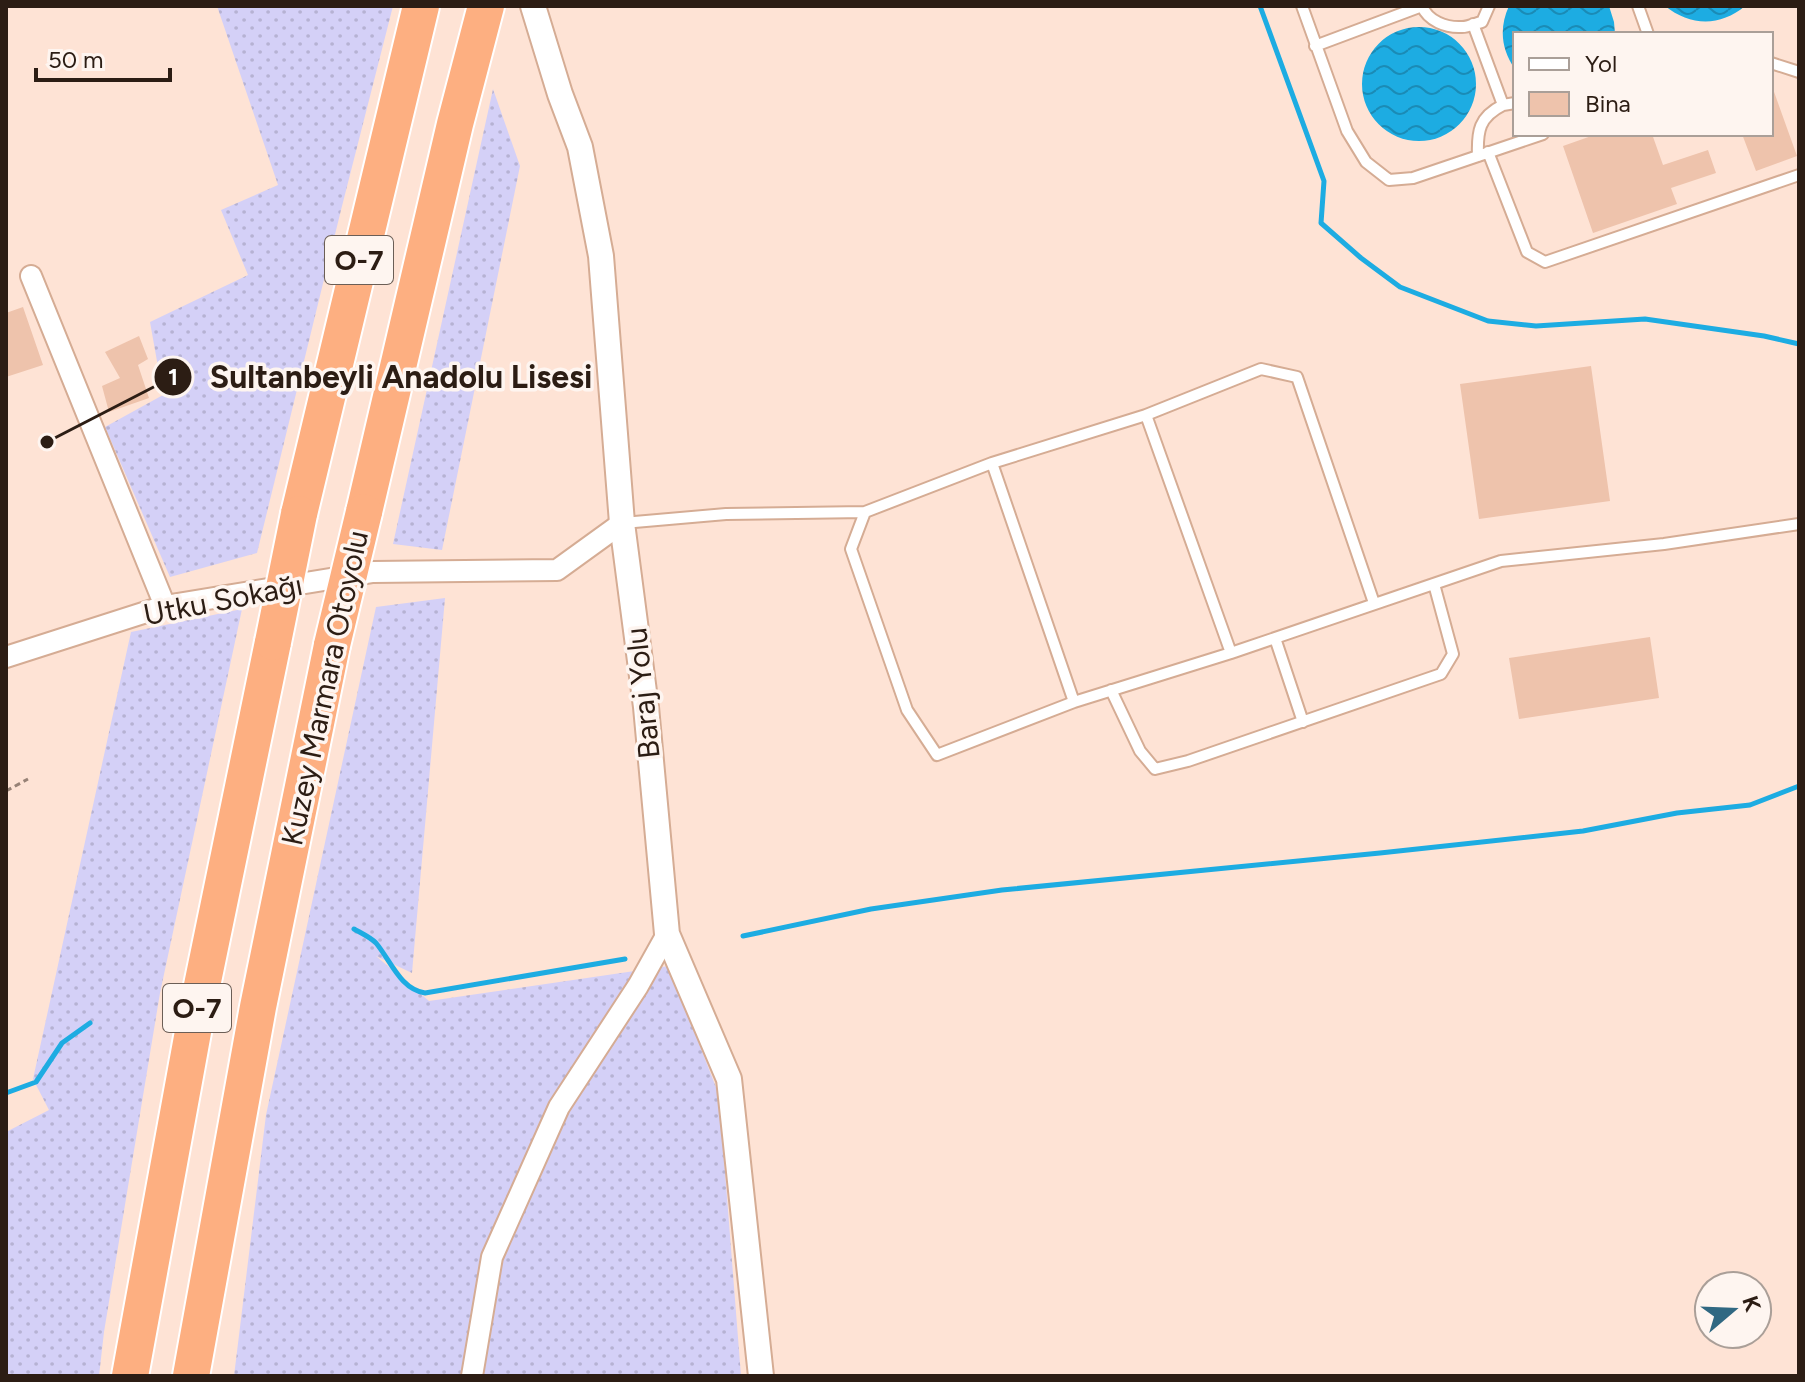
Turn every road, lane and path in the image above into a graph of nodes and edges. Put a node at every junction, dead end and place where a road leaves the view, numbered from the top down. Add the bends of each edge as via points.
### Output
1 (421, 6) edge
2 (486, 6) edge
3 (533, 6) edge
4 (1302, 6) edge
5 (1422, 6) edge
6 (1489, 6) edge
7 (1638, 6) edge
8 (1473, 24) junction
9 (1647, 32) edge
10 (1315, 46) junction
11 (1773, 64) edge
12 (1799, 72) edge
13 (1513, 103) edge
14 (1503, 105) junction
15 (1536, 136) edge
16 (1483, 154) junction
17 (1799, 175) edge
18 (31, 276) dead end
19 (1146, 415) junction
20 (992, 463) junction
21 (865, 512) junction
22 (622, 523) junction
23 (1799, 524) edge
24 (1434, 584) junction
25 (1374, 603) junction
26 (165, 606) junction
27 (1275, 638) junction
28 (1231, 653) junction
29 (6, 657) edge
30 (1111, 690) junction
31 (1074, 702) junction
32 (1303, 722) junction
33 (28, 779) dead end
34 (6, 791) edge
35 (667, 934) junction
36 (130, 1376) edge
37 (191, 1376) edge
38 (472, 1376) edge
39 (761, 1376) edge

1 - 36 highway, Kuzey Marmara Otoyolu / O-7, bridge via 299,514 194,1025
2 - 37 highway, Kuzey Marmara Otoyolu / O-7, bridge via 332,645 255,1023
3 - 22 street, Baraj Yolu via 580,147 601,256
4 - 10 lane
5 - 8 lane via 1438,23
5 - 10 lane
6 - 8 lane via 1482,22
7 - 9 lane
8 - 14 lane
10 - 16 lane via 1347,131 1366,162 1389,180 1413,178
11 - 12 lane
13 - 14 lane
14 - 16 lane via 1481,124
15 - 16 lane
16 - 17 lane via 1527,252 1545,262
18 - 26 street
19 - 20 lane
19 - 25 lane via 1261,369 1297,377
19 - 28 lane
20 - 21 lane
20 - 31 lane
21 - 22 lane via 726,514
21 - 31 lane via 851,549 907,710 937,755
22 - 26 street, Utku Sokağı via 557,570 373,572
22 - 35 street, Baraj Yolu
23 - 24 lane via 1501,561
24 - 25 lane
24 - 32 lane via 1453,654 1441,674
25 - 27 lane
26 - 29 street, Utku Sokağı
27 - 28 lane
27 - 32 lane
28 - 30 lane
30 - 31 lane
30 - 32 lane via 1140,751 1155,769
33 - 34 path
35 - 38 street via 559,1107 492,1257
35 - 39 street, Baraj Yolu via 729,1079

